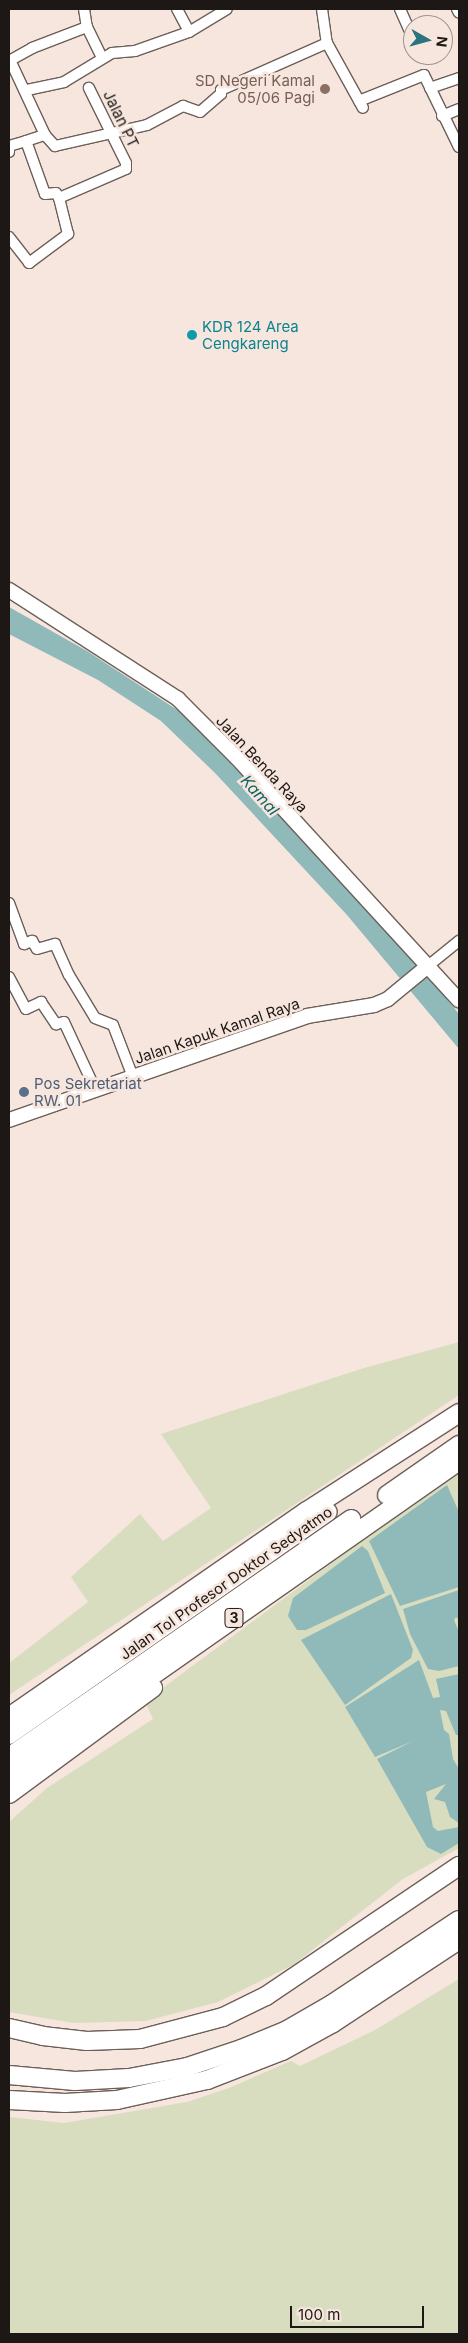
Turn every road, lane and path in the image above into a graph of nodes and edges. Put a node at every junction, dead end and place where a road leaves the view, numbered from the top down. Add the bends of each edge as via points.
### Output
1 (84, 9) edge
2 (177, 9) edge
3 (227, 9) edge
4 (322, 9) edge
5 (457, 9) edge
6 (459, 13) edge
7 (87, 27) junction
8 (189, 32) junction
9 (327, 43) junction
10 (102, 58) junction
11 (10, 61) edge
12 (459, 78) edge
13 (89, 88) dead end
14 (430, 88) junction
15 (27, 90) junction
16 (459, 109) edge
17 (442, 116) junction
18 (112, 132) junction
19 (45, 135) junction
20 (26, 141) junction
21 (459, 147) edge
22 (9, 152) edge
23 (59, 198) junction
24 (9, 237) edge
25 (9, 590) edge
26 (9, 903) edge
27 (459, 941) edge
28 (425, 969) junction
29 (9, 976) edge
30 (459, 1000) edge
31 (133, 1077) junction
32 (96, 1091) junction
33 (9, 1120) edge
34 (459, 1412) edge
35 (439, 1426) junction
36 (459, 1445) edge
37 (459, 1460) edge
38 (241, 1614) junction
39 (9, 1717) edge
40 (9, 1735) edge
41 (9, 1757) edge
42 (9, 1776) edge
43 (9, 1794) edge
44 (459, 1866) edge
45 (459, 1920) edge
46 (459, 1940) edge
47 (9, 2028) edge
48 (9, 2075) edge
49 (9, 2100) edge

1 - 7 street
2 - 8 street
3 - 8 street
4 - 9 street
5 - 6 street
7 - 10 street
7 - 11 street via 32,48
8 - 10 street
9 - 14 street via 361,104 420,74 424,75
9 - 18 street via 221,90 221,94 200,112 183,106 147,125
10 - 15 street via 64,82
11 - 15 street
12 - 14 street
13 - 18 street, Jalan PT
14 - 17 street
15 - 19 street
16 - 17 street
17 - 21 street
18 - 19 street via 55,146
18 - 23 street, Jalan PT via 126,169
19 - 20 street
20 - 22 street via 9,146
20 - 23 street via 45,194 56,193
23 - 24 street via 68,234 29,263
25 - 28 main road, Jalan Benda Raya via 178,699 236,757
26 - 31 street via 24,944 32,941 37,949 55,944 68,975 95,1018 113,1025
27 - 28 street
28 - 30 main road, Jalan Benda Raya
28 - 31 main road, Jalan Kapuk Kamal Raya via 388,999 374,1005 307,1016
29 - 32 street via 26,1009 41,1002 56,1024 64,1022
31 - 32 main road, Jalan Kapuk Kamal Raya
32 - 33 main road, Jalan Kapuk Kamal Raya
34 - 35 highway, Jalan Tol Profesor Doktor Sedyatmo / 3
35 - 39 highway, Jalan Tol Profesor Doktor Sedyatmo / 3 via 307,1511
35 - 40 highway, Jalan Tol Profesor Doktor Sedyatmo / 3 via 342,1501
36 - 41 highway, Jalan Tol Profesor Doktor Sedyatmo / 3
37 - 38 highway, 3
38 - 42 highway, 3
38 - 43 highway via 124,1712
44 - 47 highway via 266,1996 223,2017 140,2039 87,2042
45 - 48 highway via 332,2004 287,2030 241,2049 187,2067 129,2078 75,2081
46 - 49 highway via 333,2024 282,2051 207,2080 151,2095 109,2101 65,2104

